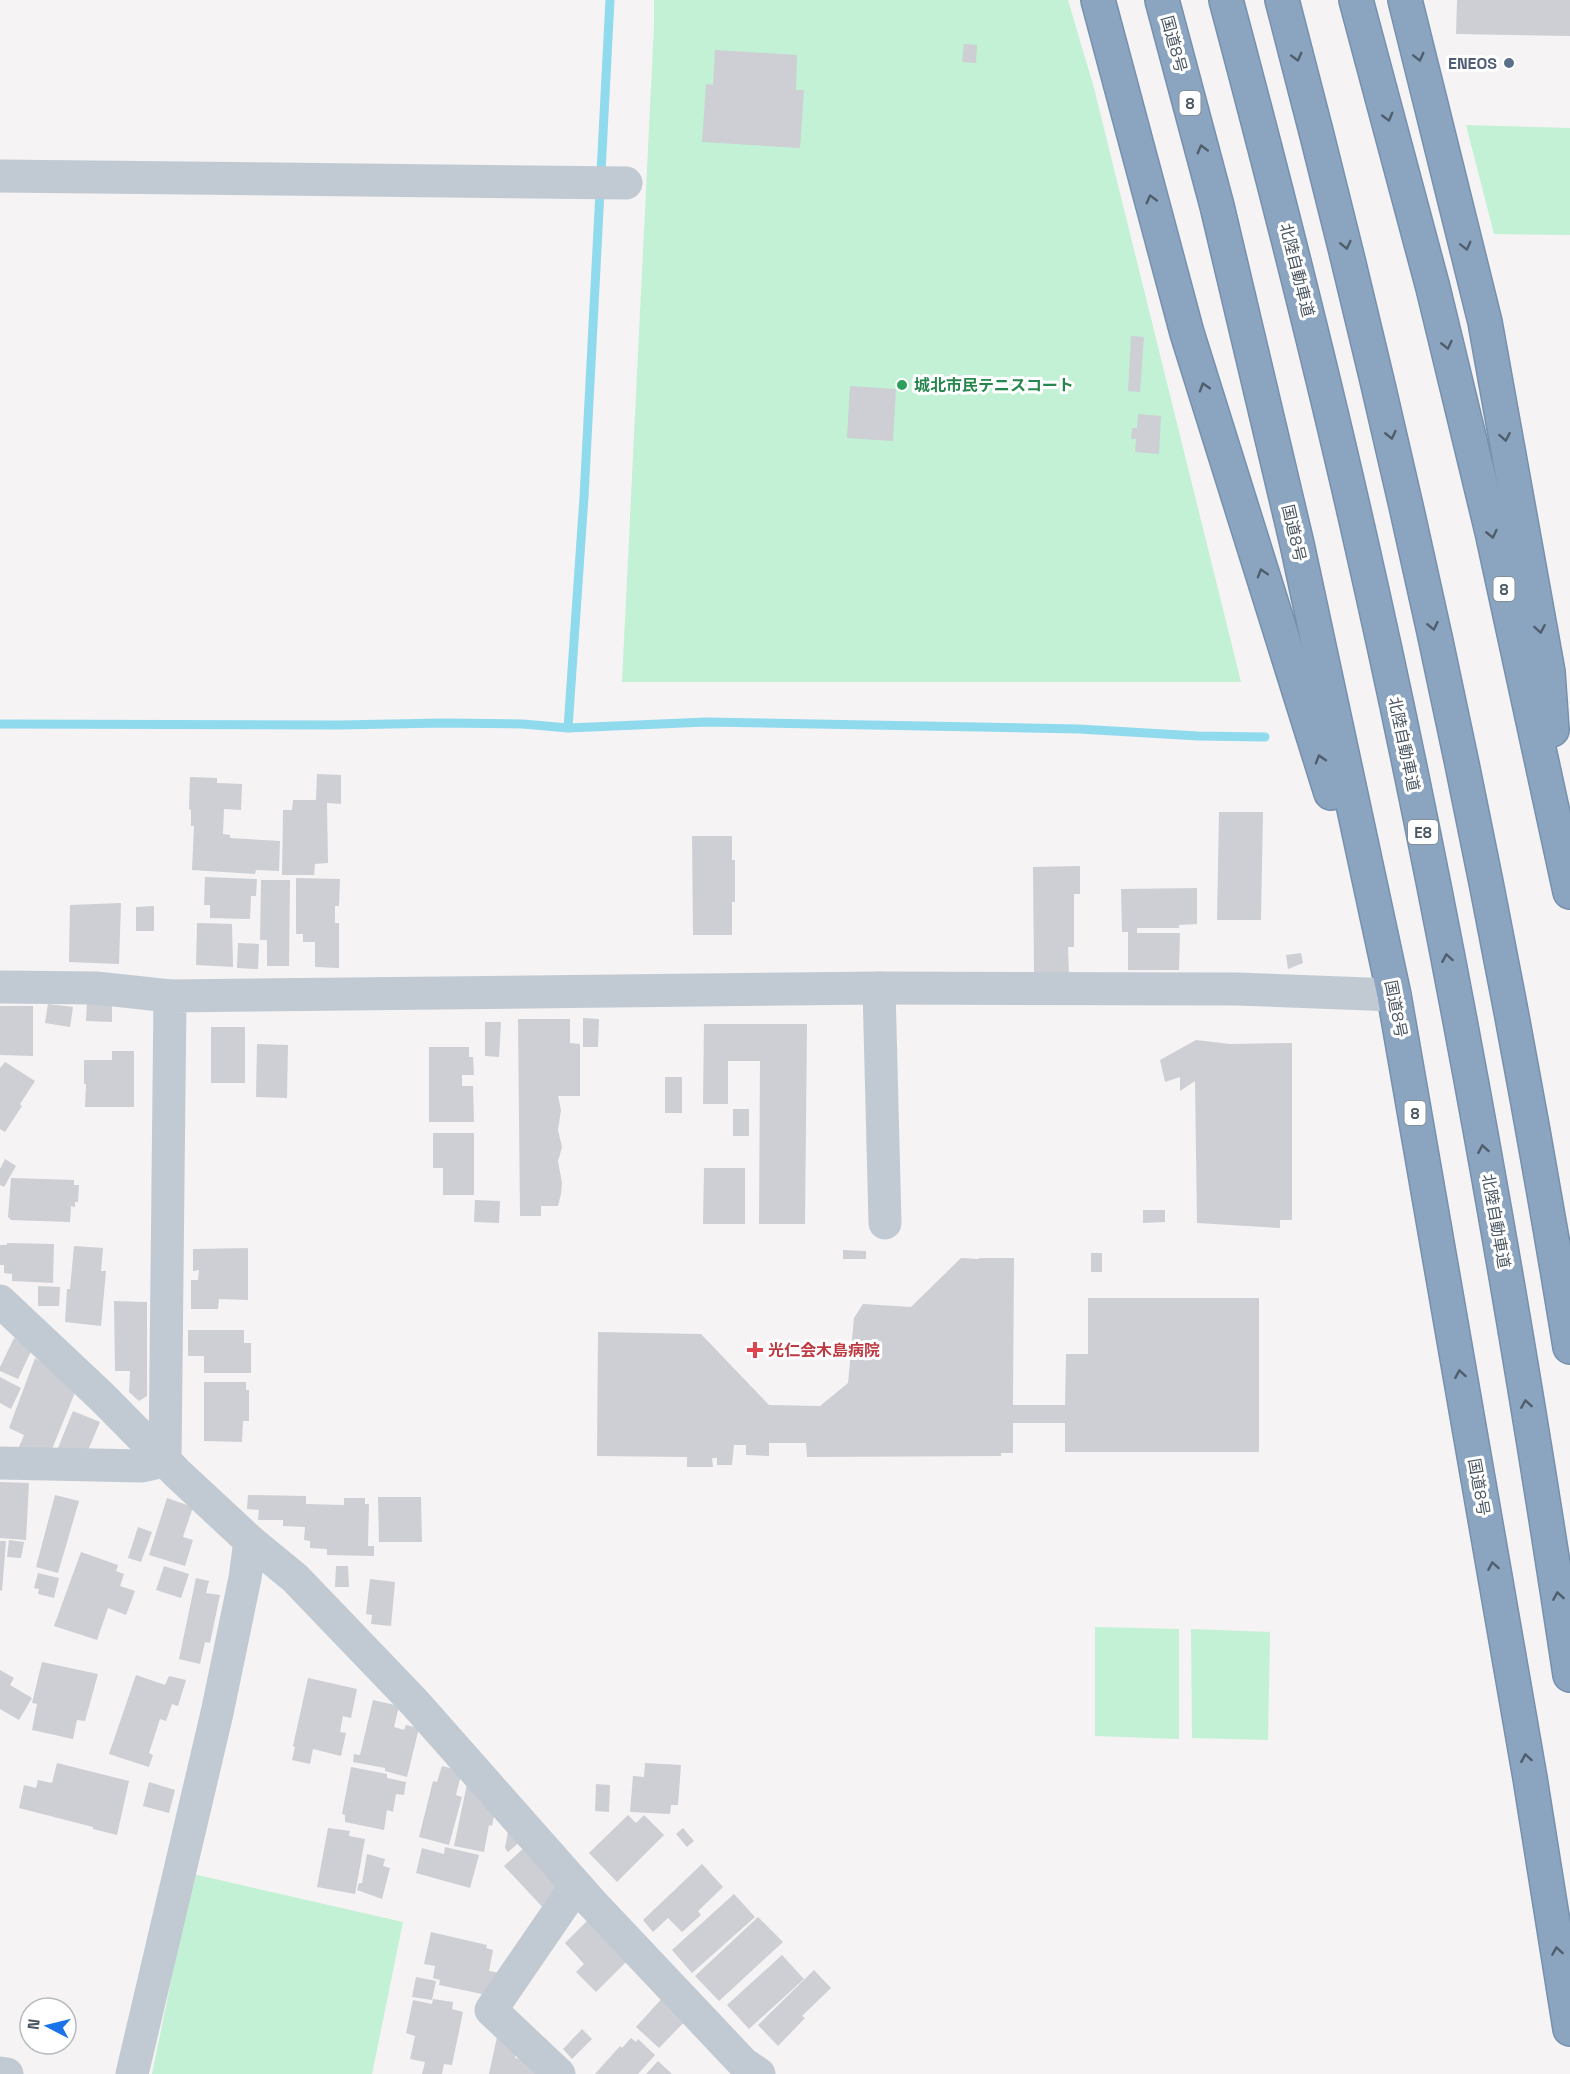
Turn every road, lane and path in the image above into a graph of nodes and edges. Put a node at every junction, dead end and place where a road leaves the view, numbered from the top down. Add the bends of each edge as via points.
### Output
1 (1098, 0) edge
2 (1162, 0) edge
3 (1226, 0) edge
4 (1282, 0) edge
5 (1356, 0) edge
6 (1405, 0) edge
7 (0, 176) edge
8 (608, 183) dead end
9 (1560, 848) junction
10 (1570, 892) edge
11 (0, 987) edge
12 (879, 988) junction
13 (1394, 995) junction
14 (170, 996) junction
15 (885, 1223) dead end
16 (0, 1301) edge
17 (1570, 1347) edge
18 (165, 1461) junction
19 (0, 1463) edge
20 (250, 1541) junction
21 (1570, 1675) edge
22 (576, 1886) junction
23 (1570, 2029) edge
24 (745, 2070) edge
25 (0, 2073) edge
26 (7, 2074) edge
27 (132, 2074) edge
28 (559, 2074) edge

13 -> 1 highway via 1187,333
13 -> 2 highway, 国道8号 / 8 via 1297,544 1217,206
21 -> 3 highway, 北陸自動車道 / E8 via 1498,1232 1430,865 1362,543 1286,225
4 -> 17 highway via 1335,200 1407,502 1482,860
5 -> 9 highway, 8 via 1433,288 1492,532
6 -> 9 highway via 1485,322 1548,672
7 - 8 street
9 - 10 highway, 8
11 - 14 street via 96,988
12 - 13 street
12 - 14 street
12 - 15 street
23 -> 13 highway, 国道8号 / 8
14 - 18 street
16 - 18 street
18 - 19 street via 142,1466
18 - 20 street
20 - 22 street via 295,1578 415,1703
20 - 27 street via 217,1713
22 - 24 street
22 - 28 street via 491,2010
25 - 26 street

